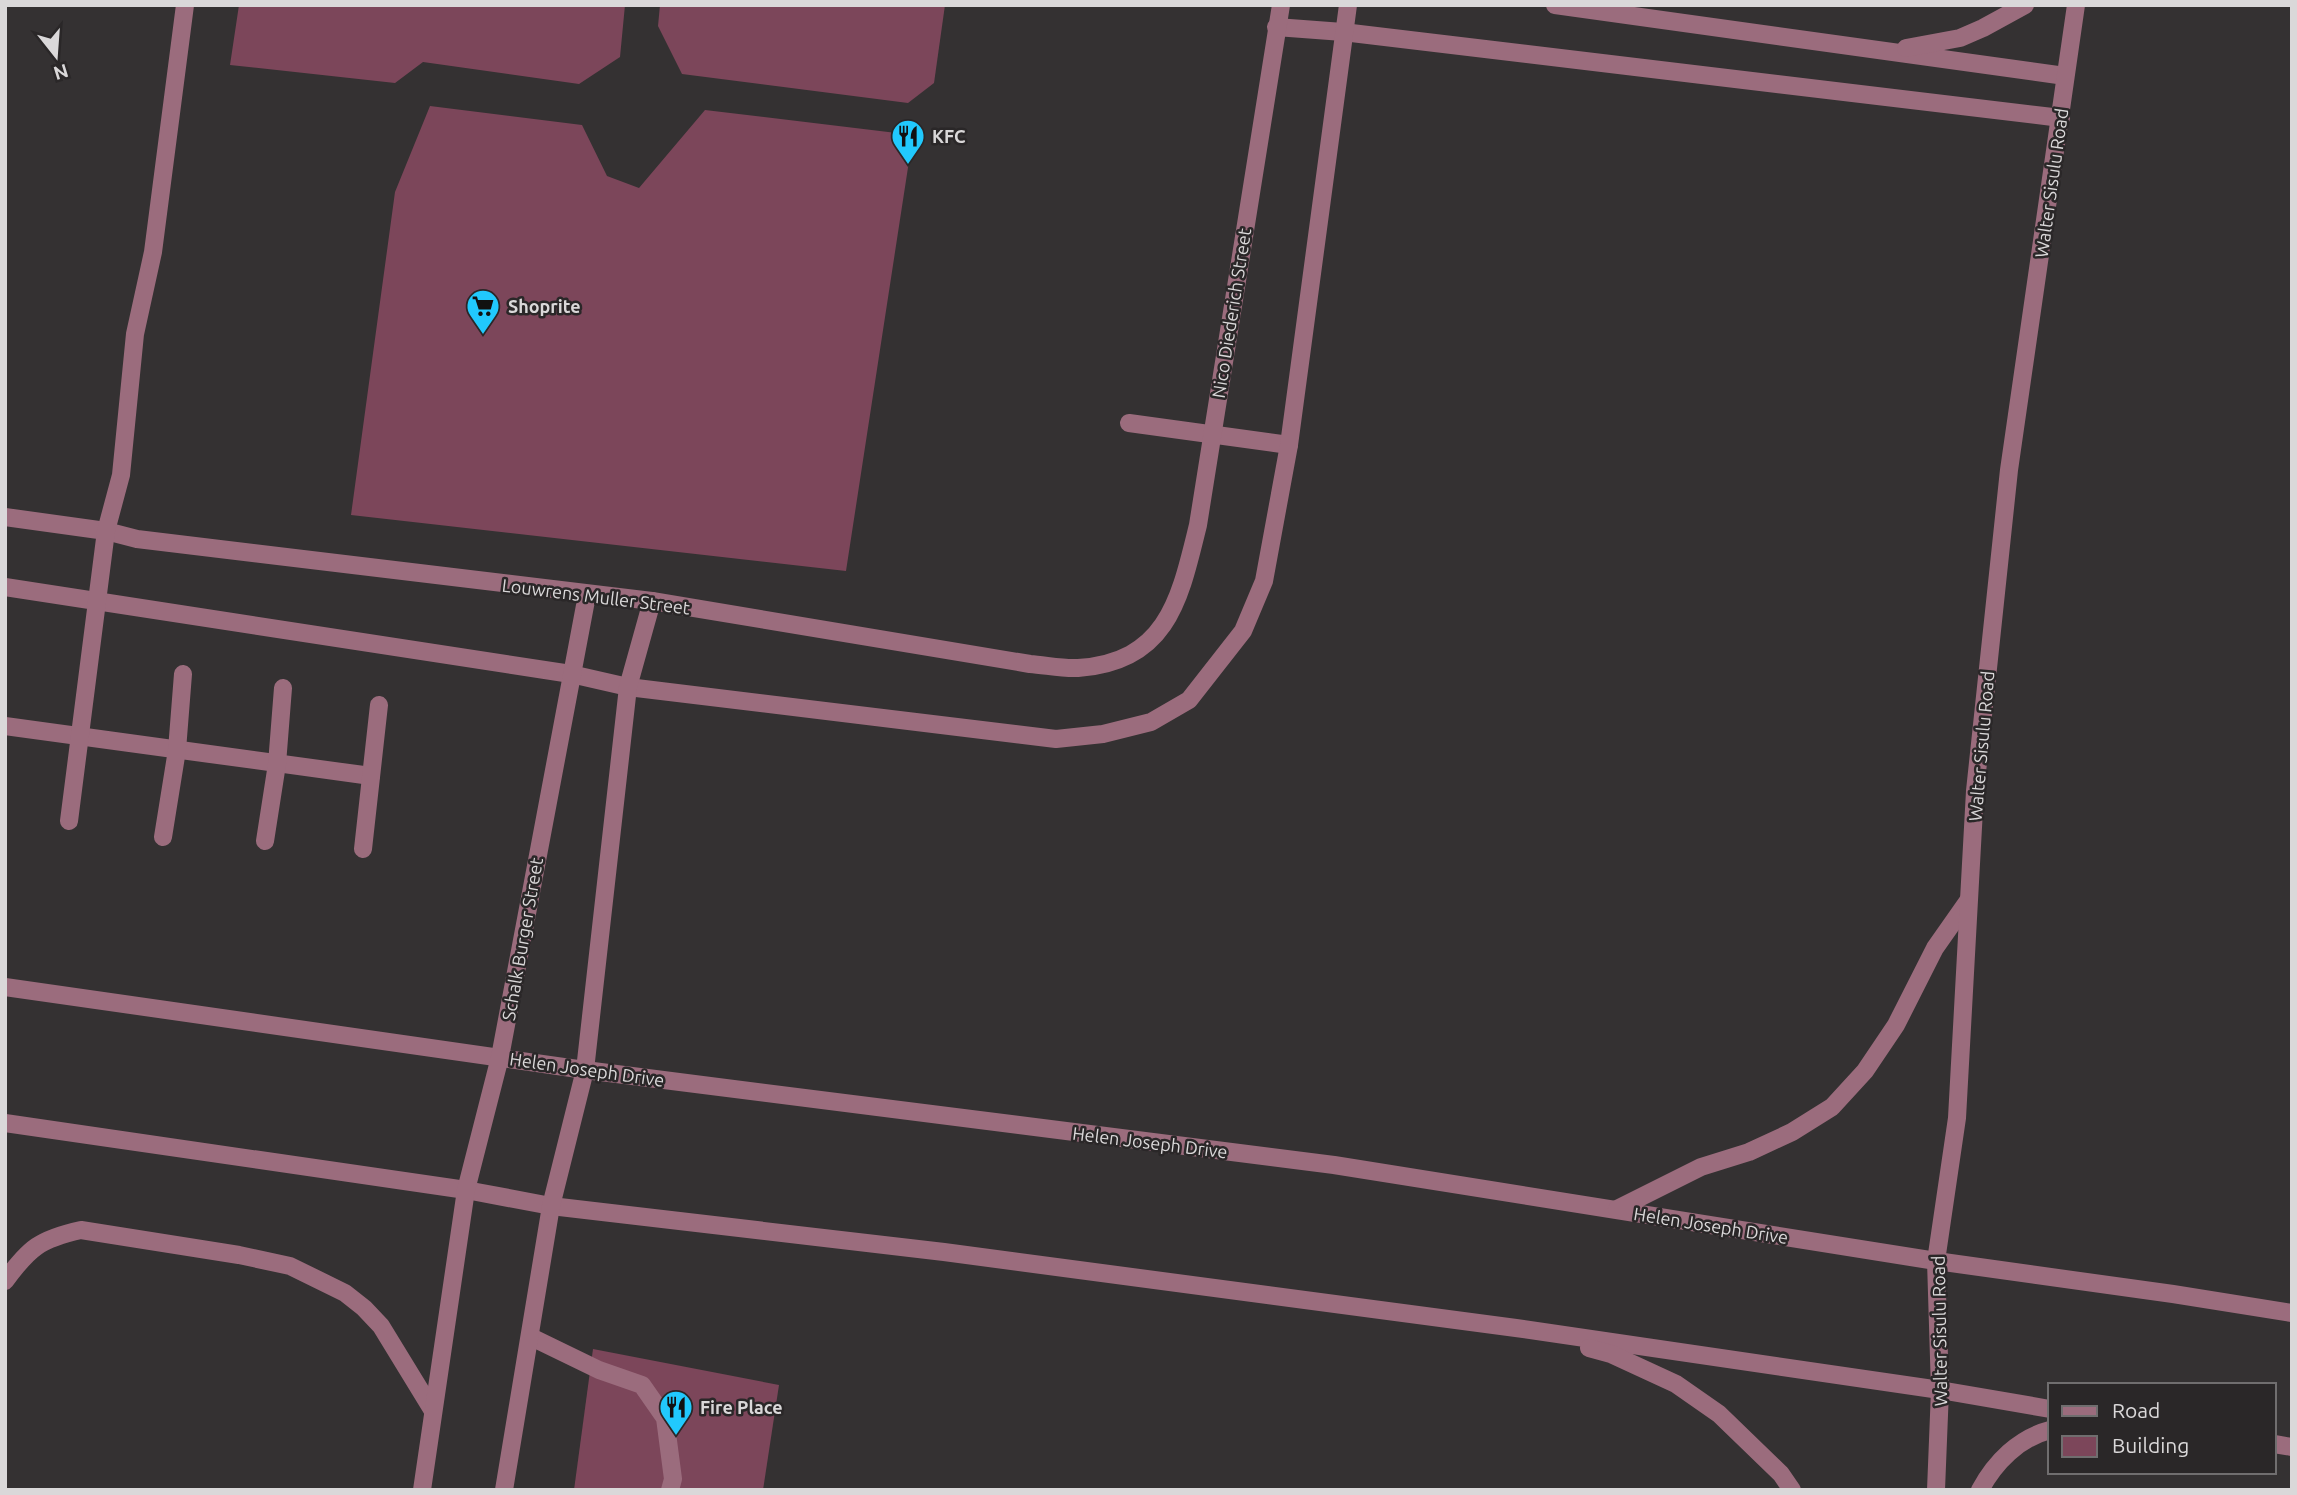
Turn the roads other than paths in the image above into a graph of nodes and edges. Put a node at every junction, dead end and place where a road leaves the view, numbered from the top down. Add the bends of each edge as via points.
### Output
1 (186, 5) edge
2 (1281, 5) edge
3 (1348, 5) edge
4 (1555, 5) edge
5 (2025, 5) edge
6 (2076, 5) edge
7 (1276, 27) junction
8 (1343, 32) junction
9 (1889, 51) junction
10 (2065, 76) junction
11 (2061, 118) junction
12 (1129, 423) dead end
13 (1211, 435) junction
14 (1289, 445) junction
15 (5, 517) edge
16 (106, 531) junction
17 (5, 587) edge
18 (587, 595) junction
19 (652, 601) junction
20 (98, 602) junction
21 (1169, 617) joint
22 (183, 674) dead end
23 (570, 674) junction
24 (628, 687) junction
25 (283, 688) dead end
26 (379, 705) dead end
27 (5, 726) edge
28 (81, 737) junction
29 (177, 750) junction
30 (277, 764) junction
31 (371, 776) junction
32 (69, 821) dead end
33 (163, 837) dead end
34 (265, 841) dead end
35 (363, 849) dead end
36 (1969, 900) junction
37 (5, 987) edge
38 (500, 1057) junction
39 (585, 1070) junction
40 (5, 1123) edge
41 (466, 1190) junction
42 (551, 1206) junction
43 (1617, 1209) junction
44 (1936, 1261) junction
45 (5, 1281) edge
46 (2292, 1313) edge
47 (1516, 1328) junction
48 (531, 1337) junction
49 (1941, 1390) junction
50 (2048, 1409) edge
51 (433, 1411) junction
52 (2048, 1430) edge
53 (422, 1490) edge
54 (505, 1490) edge
55 (670, 1490) edge
56 (1792, 1490) edge
57 (1936, 1490) edge
58 (1980, 1490) edge

1 - 16 street via 153,253 135,334 121,475
2 - 7 street, Nico Diederich Street
3 - 8 street
4 - 9 street
5 - 9 street via 1960,38
6 - 10 street, Walter Sisulu Road
7 - 8 street
7 - 13 street, Nico Diederich Street
8 - 11 street
8 - 14 street
9 - 10 street
10 - 11 street, Walter Sisulu Road
11 - 36 street, Walter Sisulu Road via 2009,470 1975,790
12 - 13 street
13 - 14 street
13 - 21 street, Nico Diederich Street via 1198,525
14 - 24 street via 1265,581 1243,631 1189,700 1151,722 1056,739
15 - 16 street, Louwrens Muller Street
16 - 18 street, Louwrens Muller Street
16 - 20 street
17 - 20 street
18 - 19 street, Louwrens Muller Street
18 - 23 street, Schalk Burger Street
19 - 21 street, Louwrens Muller Street via 1030,664 1078,668 1116,661 1143,648
19 - 24 street
20 - 23 street
20 - 28 street
22 - 29 street
23 - 24 street
23 - 38 street, Schalk Burger Street
24 - 39 street
25 - 30 street
26 - 31 street
27 - 28 street
28 - 29 street
28 - 32 street
29 - 30 street
29 - 33 street
30 - 31 street
30 - 34 street
31 - 35 street
36 - 43 street via 1935,948 1890,1034 1832,1107 1792,1132 1702,1167
36 - 44 street, Walter Sisulu Road via 1957,1118
37 - 38 street, Helen Joseph Drive
38 - 39 street, Helen Joseph Drive
38 - 41 street, Schalk Burger Street
39 - 42 street
39 - 43 street, Helen Joseph Drive via 1334,1165
40 - 41 street
41 - 42 street
41 - 51 street, Schalk Burger Street
42 - 47 street via 944,1252
42 - 48 street
43 - 44 street, Helen Joseph Drive
44 - 46 street, Helen Joseph Drive
44 - 49 street, Walter Sisulu Road
45 - 51 street via 40,1243 80,1230 290,1266 345,1293 364,1308 381,1326
47 - 49 street
47 - 56 street via 1611,1354 1676,1384 1719,1414
48 - 54 street
48 - 55 street via 642,1385 665,1418 673,1479
49 - 50 street
49 - 57 street, Walter Sisulu Road
51 - 53 street, Schalk Burger Street
52 - 58 street via 2011,1449

